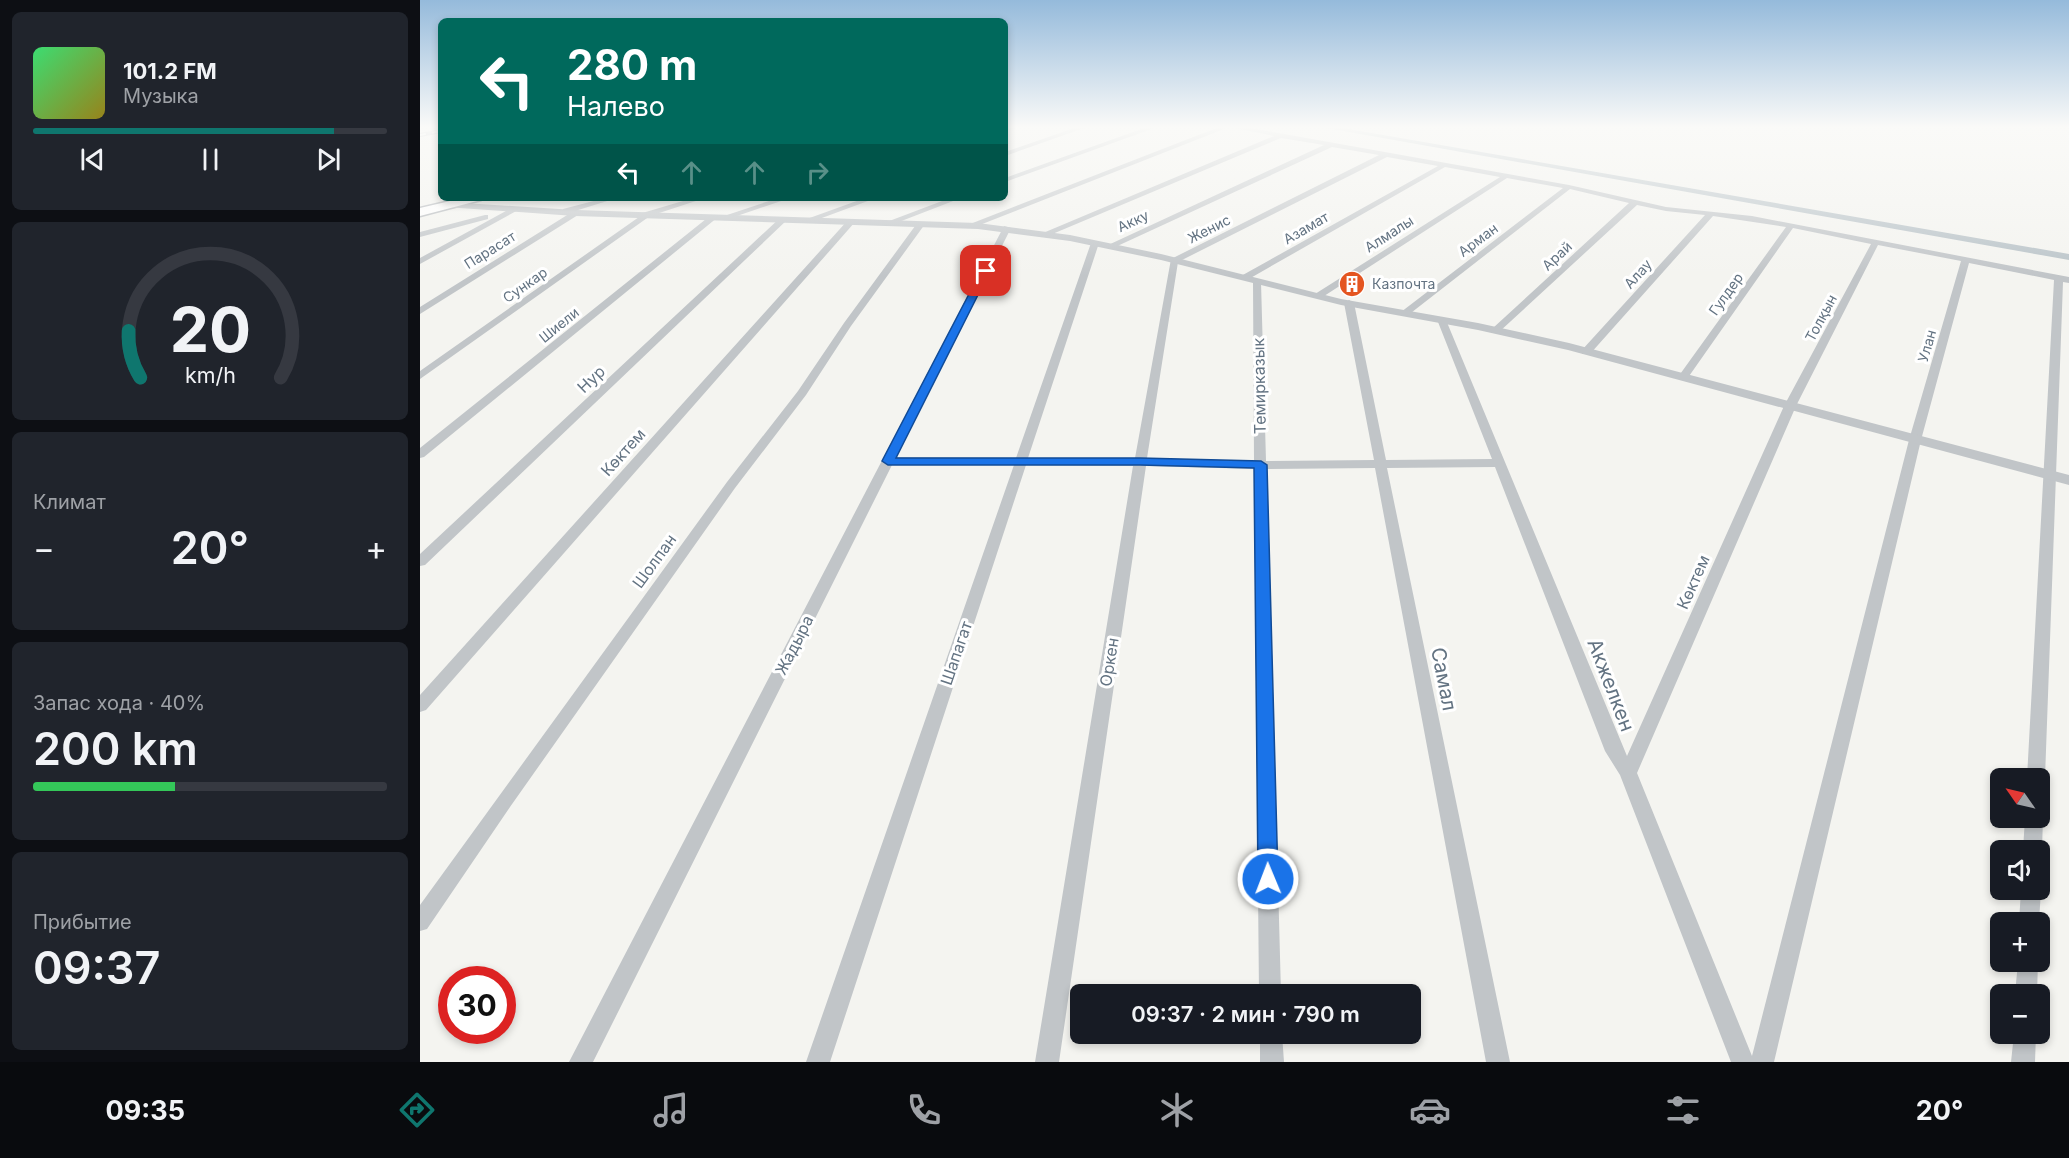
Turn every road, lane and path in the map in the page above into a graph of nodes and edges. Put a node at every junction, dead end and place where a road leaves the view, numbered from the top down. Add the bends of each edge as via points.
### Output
1 (1099, 177) edge
2 (1183, 177) edge
3 (1258, 177) edge
4 (1342, 177) edge
5 (1424, 177) edge
6 (1505, 177) edge
7 (1509, 177) edge
8 (1569, 187) junction
9 (465, 201) edge
10 (604, 201) edge
11 (692, 201) edge
12 (776, 201) edge
13 (863, 201) edge
14 (949, 201) edge
15 (1636, 201) junction
16 (448, 205) junction
17 (523, 206) edge
18 (420, 212) edge
19 (570, 212) junction
20 (1710, 214) junction
21 (644, 216) junction
22 (720, 217) junction
23 (784, 219) junction
24 (808, 220) junction
25 (851, 222) junction
26 (888, 223) junction
27 (921, 224) junction
28 (969, 226) junction
29 (1791, 226) junction
30 (1007, 228) junction
31 (1047, 233) junction
32 (420, 235) edge
33 (1875, 243) junction
34 (1102, 245) junction
35 (1966, 260) junction
36 (420, 261) edge
37 (1174, 261) junction
38 (2064, 279) edge
39 (1250, 280) junction
40 (1318, 296) junction
41 (1349, 303) junction
42 (420, 311) edge
43 (1404, 314) junction
44 (1443, 322) junction
45 (1496, 330) junction
46 (1586, 352) junction
47 (420, 376) edge
48 (1683, 377) junction
49 (1790, 406) junction
50 (1915, 440) junction
51 (420, 454) edge
52 (888, 461) junction
53 (1021, 462) junction
54 (1140, 462) junction
55 (1380, 462) junction
56 (1501, 463) junction
57 (1261, 465) junction
58 (2049, 475) junction
59 (2069, 480) edge
60 (420, 562) edge
61 (420, 706) edge
62 (2036, 768) edge
63 (1628, 774) junction
64 (420, 922) edge
65 (1270, 984) edge
66 (1271, 1044) edge
67 (2024, 1044) edge
68 (580, 1062) edge
69 (818, 1062) edge
70 (1047, 1062) edge
71 (1272, 1062) edge
72 (1498, 1062) edge
73 (1743, 1062) edge
74 (1762, 1062) edge
75 (2023, 1062) edge

1 - 28 street
2 - 31 street
3 - 34 street, Акку
4 - 37 street, Женис
5 - 39 street, Азамат
6 - 40 street, Алмалы
7 - 8 street
8 - 15 street
8 - 43 street, Арман
9 - 16 main road
10 - 19 street, Парасат
11 - 21 street, Сункар
12 - 22 street
13 - 24 street
14 - 26 street
15 - 20 street
15 - 45 street, Арай
16 - 17 street
16 - 18 main road
17 - 19 street
17 - 32 street
17 - 36 street
19 - 21 street
19 - 42 street, Парасат
20 - 29 street
20 - 46 street, Алау
21 - 22 street
21 - 47 street, Сункар
22 - 23 street
22 - 51 street, Шиели
23 - 24 street
23 - 60 street, Нур
24 - 25 street
25 - 26 street
25 - 61 street, Көктем
26 - 27 street
27 - 28 street
27 - 64 street, Шолпан
28 - 30 street
29 - 33 street
29 - 48 street, Гулдер
30 - 31 street
30 - 52 street, Жадыра
31 - 34 street
33 - 35 street
33 - 49 street, Толқын
34 - 37 street
34 - 53 street, Шапагат
35 - 38 street
35 - 50 street, Улан
37 - 39 street
37 - 54 street, Оркен
38 - 58 street
39 - 40 street
39 - 57 street, Темирказык
40 - 41 street
41 - 43 street
41 - 55 street, Самал
43 - 44 street
44 - 45 street
44 - 56 street, Акжелкен
45 - 46 street
46 - 48 street
48 - 49 street
49 - 50 street
49 - 63 street, Көктем
50 - 58 street
50 - 74 street, Улан
52 - 53 street
52 - 68 street, Жадыра
53 - 54 street
53 - 69 street, Шапагат
54 - 57 street
54 - 70 street, Оркен
55 - 56 street
55 - 57 street
55 - 72 street, Самал
56 - 63 street, Акжелкен via 1614,751
57 - 65 street, Темирказык
58 - 59 street
58 - 62 street
63 - 73 street, Акжелкен
66 - 71 street
67 - 75 street

